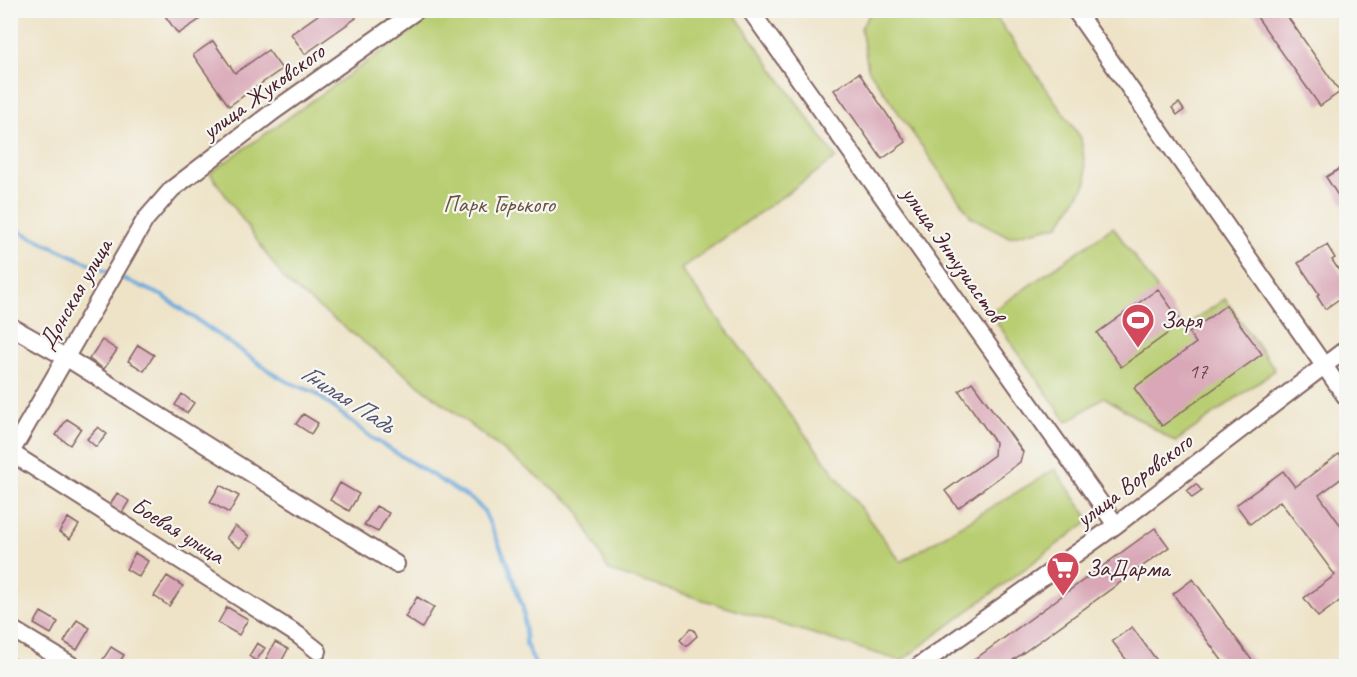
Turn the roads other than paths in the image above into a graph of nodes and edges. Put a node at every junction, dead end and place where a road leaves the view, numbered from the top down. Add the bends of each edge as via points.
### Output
1 (417, 10) edge
2 (750, 10) edge
3 (1075, 10) edge
4 (197, 170) joint
5 (10, 326) edge
6 (1347, 349) edge
7 (67, 358) junction
8 (1324, 366) junction
9 (1347, 397) edge
10 (11, 453) edge
11 (1116, 525) junction
12 (396, 564) dead end
13 (10, 628) edge
14 (318, 651) dead end
15 (73, 666) edge
16 (919, 666) edge

1 - 4 street, улица Жуковского
2 - 11 street, улица Энтузиастов
3 - 8 street
4 - 7 street, Донская улица via 172,189 145,220
5 - 7 street
6 - 8 street, улица Воровского
7 - 10 street, Донская улица
7 - 12 street
8 - 9 street
8 - 11 street, улица Воровского
10 - 14 street, Боевая улица
11 - 16 street, улица Воровского
13 - 15 street

